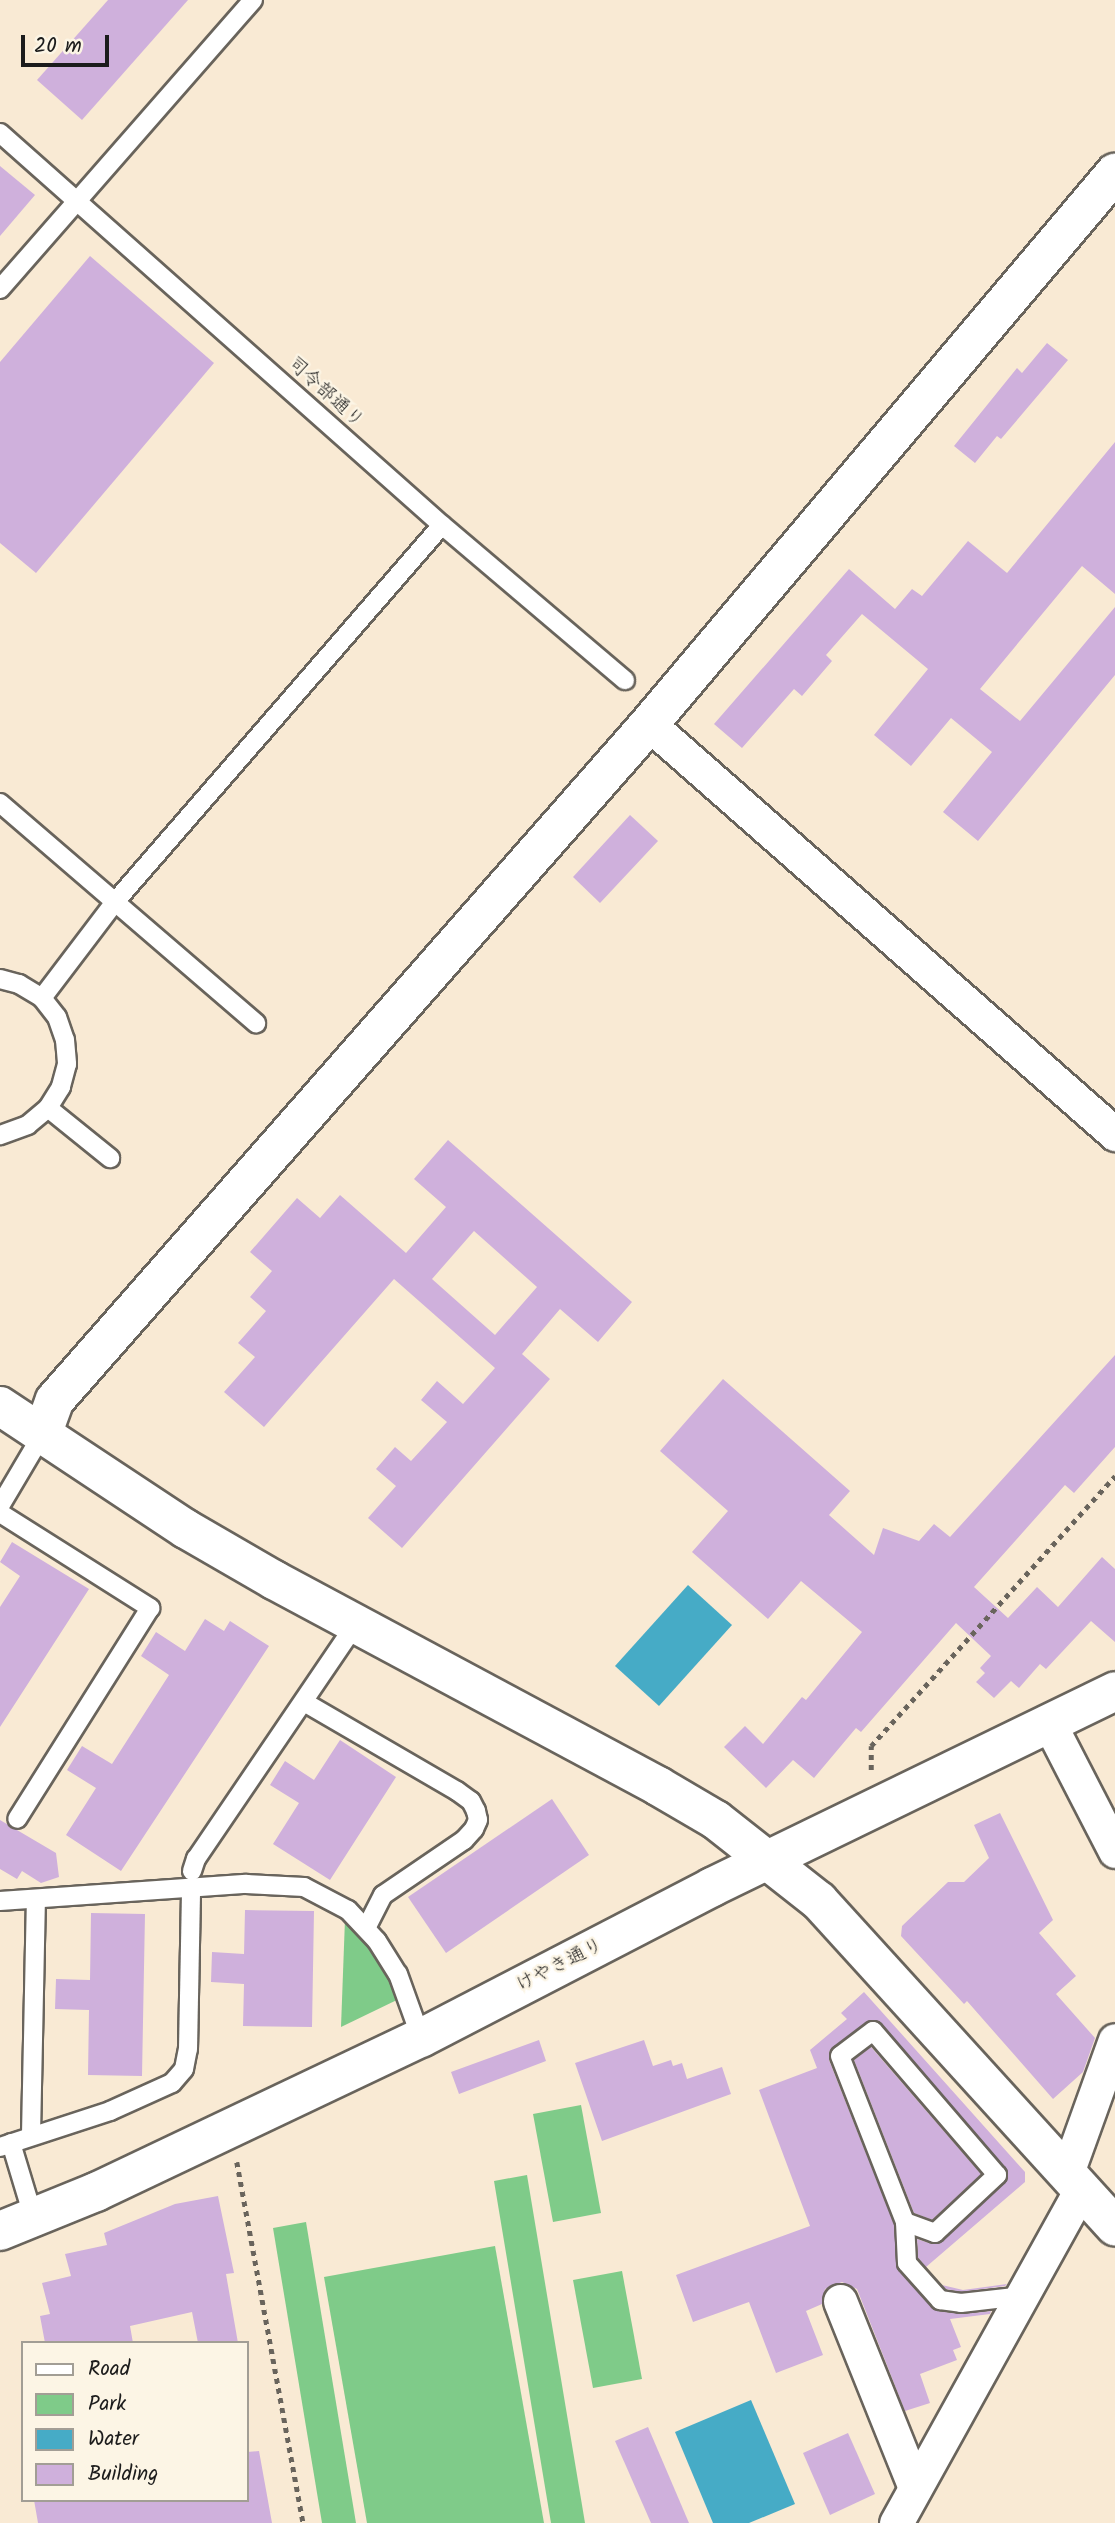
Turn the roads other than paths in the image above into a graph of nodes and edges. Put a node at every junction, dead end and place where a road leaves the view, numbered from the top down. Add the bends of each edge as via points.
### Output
1 (253, 0) edge
2 (0, 133) edge
3 (1115, 173) edge
4 (77, 198) junction
5 (0, 289) edge
6 (442, 525) junction
7 (625, 680) dead end
8 (649, 724) junction
9 (0, 803) edge
10 (114, 903) junction
11 (0, 979) edge
12 (41, 998) junction
13 (256, 1023) dead end
14 (48, 1108) junction
15 (0, 1135) edge
16 (1115, 1135) edge
17 (110, 1158) dead end
18 (0, 1406) edge
19 (42, 1435) junction
20 (0, 1506) edge
21 (0, 1513) edge
22 (356, 1624) junction
23 (1115, 1691) edge
24 (304, 1702) junction
25 (1049, 1723) junction
26 (17, 1819) dead end
27 (1115, 1851) edge
28 (769, 1860) junction
29 (191, 1879) junction
30 (36, 1899) junction
31 (0, 1902) edge
32 (366, 1928) junction
33 (421, 2038) junction
34 (1115, 2040) edge
35 (31, 2134) junction
36 (5, 2145) edge
37 (1074, 2181) junction
38 (905, 2222) junction
39 (17, 2225) edge
40 (1115, 2226) edge
41 (1022, 2296) junction
42 (840, 2301) dead end
43 (915, 2488) junction
44 (896, 2523) edge

1 - 4 lane
2 - 4 lane, 司令部通り
3 - 8 street
4 - 5 lane
4 - 6 lane, 司令部通り
6 - 7 lane, 司令部通り
6 - 10 lane
8 - 16 street
8 - 19 street via 55,1400
9 - 10 lane
10 - 12 lane
10 - 13 lane
11 - 12 lane
12 - 14 lane via 57,1017 67,1064 61,1087
14 - 15 lane via 28,1125
14 - 17 lane
18 - 19 street
19 - 20 lane
19 - 22 street via 186,1529
21 - 26 lane via 150,1608
22 - 24 lane
22 - 28 street via 658,1786 716,1820
23 - 25 street, けやき通り
24 - 29 lane via 196,1859
24 - 32 lane via 457,1791 476,1811 474,1829 383,1895
25 - 27 street
25 - 28 street, けやき通り
28 - 33 street, けやき通り
28 - 37 street via 850,1933
29 - 30 lane
29 - 32 lane via 304,1887 348,1910
29 - 35 lane via 184,2069 172,2083 110,2111
30 - 31 lane
30 - 35 lane
32 - 33 lane via 398,1974
33 - 39 street, けやき通り
34 - 37 street
35 - 36 lane
36 - 39 lane
37 - 40 street
37 - 41 street
38 - 38 lane via 840,2056 873,2031 997,2175 935,2233
38 - 41 lane via 907,2263 940,2300 961,2303
41 - 43 street
42 - 43 street
43 - 44 street

